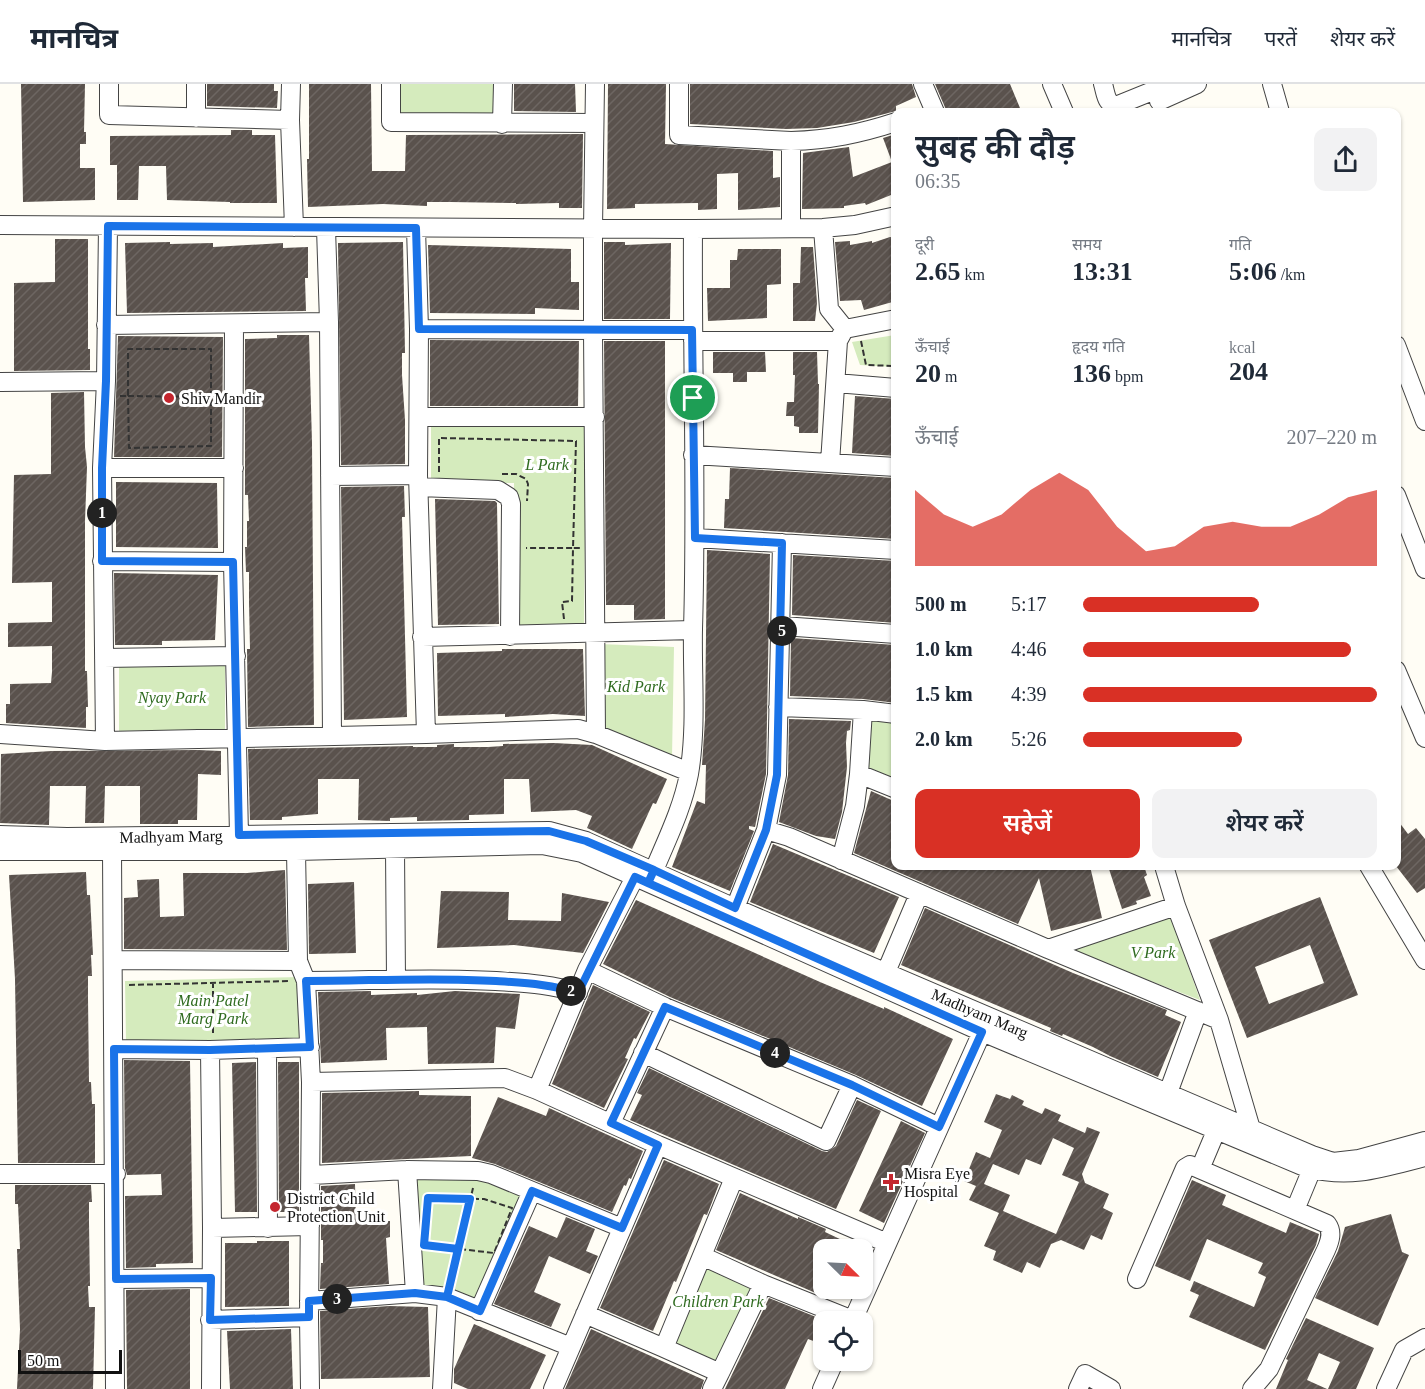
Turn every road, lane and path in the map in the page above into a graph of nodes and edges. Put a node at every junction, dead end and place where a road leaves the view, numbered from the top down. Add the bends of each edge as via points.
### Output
1 (109, 84) edge
2 (196, 84) edge
3 (291, 84) edge
4 (391, 84) edge
5 (503, 84) edge
6 (595, 84) edge
7 (678, 84) edge
8 (923, 84) edge
9 (1052, 84) edge
10 (1103, 84) edge
11 (1170, 84) edge
12 (1197, 84) edge
13 (1272, 84) edge
14 (929, 108) edge
15 (1062, 108) edge
16 (1142, 108) edge
17 (1279, 108) edge
18 (196, 118) junction
19 (290, 120) junction
20 (594, 123) junction
21 (502, 124) junction
22 (891, 124) edge
23 (791, 141) junction
24 (891, 217) edge
25 (0, 225) edge
26 (108, 226) junction
27 (294, 227) junction
28 (326, 228) junction
29 (416, 228) junction
30 (791, 228) junction
31 (822, 228) junction
32 (593, 229) junction
33 (693, 229) junction
34 (891, 320) edge
35 (329, 322) junction
36 (234, 324) junction
37 (106, 325) junction
38 (419, 329) junction
39 (594, 330) junction
40 (693, 335) junction
41 (841, 335) junction
42 (861, 338) dead end
43 (1401, 358) edge
44 (891, 366) edge
45 (0, 382) edge
46 (836, 383) junction
47 (106, 388) junction
48 (891, 388) edge
49 (128, 396) junction
50 (211, 398) junction
51 (419, 417) junction
52 (595, 417) junction
53 (1425, 420) edge
54 (693, 455) junction
55 (830, 463) junction
56 (891, 467) edge
57 (102, 468) junction
58 (234, 468) junction
59 (330, 476) junction
60 (418, 481) junction
61 (1401, 508) edge
62 (695, 538) junction
63 (782, 543) junction
64 (525, 548) dead end
65 (573, 548) dead end
66 (891, 550) edge
67 (102, 561) junction
68 (233, 562) junction
69 (1425, 569) edge
70 (782, 626) junction
71 (693, 630) junction
72 (594, 634) junction
73 (891, 634) edge
74 (510, 636) junction
75 (422, 637) junction
76 (236, 656) junction
77 (104, 658) junction
78 (1401, 682) edge
79 (778, 707) junction
80 (862, 710) junction
81 (891, 713) edge
82 (0, 734) edge
83 (426, 734) junction
84 (596, 734) junction
85 (332, 735) junction
86 (236, 738) junction
87 (1425, 738) edge
88 (105, 741) junction
89 (689, 772) junction
90 (859, 774) junction
91 (891, 787) edge
92 (766, 830) junction
93 (0, 835) edge
94 (239, 835) junction
95 (395, 849) junction
96 (112, 850) junction
97 (0, 851) edge
98 (296, 851) junction
99 (841, 860) junction
100 (1165, 870) edge
101 (1371, 870) edge
102 (646, 877) junction
103 (919, 894) junction
104 (1176, 906) junction
105 (735, 908) junction
106 (1048, 949) junction
107 (113, 960) junction
108 (1425, 960) edge
109 (298, 961) junction
110 (587, 970) junction
111 (886, 972) junction
112 (396, 980) junction
113 (213, 982) junction
114 (299, 982) junction
115 (122, 985) dead end
116 (578, 993) junction
117 (665, 1007) junction
118 (1198, 1011) junction
119 (1219, 1020) junction
120 (982, 1032) junction
121 (212, 1043) junction
122 (310, 1047) junction
123 (114, 1049) junction
124 (267, 1049) junction
125 (643, 1053) junction
126 (311, 1082) junction
127 (852, 1085) junction
128 (537, 1090) junction
129 (1168, 1093) junction
130 (611, 1123) junction
131 (939, 1127) junction
132 (1251, 1129) junction
133 (1216, 1131) junction
134 (1425, 1141) edge
135 (658, 1145) junction
136 (1425, 1157) edge
137 (1200, 1169) junction
138 (1312, 1169) junction
139 (408, 1170) junction
140 (0, 1174) edge
141 (116, 1174) junction
142 (312, 1175) junction
143 (734, 1178) junction
144 (474, 1182) dead end
145 (532, 1191) junction
146 (470, 1199) junction
147 (1295, 1210) junction
148 (310, 1226) junction
149 (212, 1228) junction
150 (268, 1228) junction
151 (622, 1228) junction
152 (887, 1243) junction
153 (458, 1249) junction
154 (702, 1256) junction
155 (211, 1278) junction
156 (116, 1279) junction
157 (1137, 1279) dead end
158 (763, 1284) junction
159 (415, 1293) junction
160 (447, 1297) junction
161 (309, 1309) junction
162 (480, 1311) junction
163 (828, 1311) edge
164 (856, 1311) edge
165 (585, 1314) junction
166 (210, 1320) junction
167 (1425, 1338) edge
168 (571, 1347) junction
169 (664, 1348) junction
170 (830, 1371) edge
171 (716, 1381) edge
172 (116, 1389) edge
173 (211, 1389) edge
174 (310, 1389) edge
175 (442, 1389) edge
176 (553, 1389) edge
177 (822, 1389) edge
178 (1078, 1389) edge
179 (1111, 1389) edge
180 (1252, 1389) edge
181 (1386, 1389) edge

1 - 18 street via 109,115
2 - 18 street
3 - 19 street
4 - 21 street via 391,122
5 - 21 street
6 - 20 street
7 - 23 street via 679,135
8 - 14 street
9 - 15 street
10 - 11 street via 1112,106
12 - 16 street
13 - 17 street
18 - 19 street
19 - 27 street
20 - 21 street
20 - 32 street
22 - 23 street via 826,140
23 - 30 street
24 - 31 street
25 - 26 street
26 - 27 street
26 - 37 street
27 - 28 street
28 - 29 street
28 - 35 street
29 - 32 street
29 - 38 street
30 - 31 street
30 - 33 street
31 - 41 street via 829,309
32 - 33 street
32 - 39 street
33 - 40 street
34 - 41 street
35 - 36 street
35 - 59 street
36 - 37 street
36 - 58 street
37 - 47 street
38 - 39 street
38 - 51 street
39 - 40 street
39 - 52 street
40 - 41 street
40 - 54 street
41 - 46 street
42 - 44 path via 866,365
43 - 53 street
45 - 47 street
46 - 48 street
46 - 55 street
47 - 49 path
47 - 57 street
49 - 50 path
49 - 50 path via 128,349 211,349
49 - 50 path via 129,448 211,446
51 - 52 street
51 - 60 street
52 - 72 street
54 - 55 street
54 - 62 street
55 - 56 street
57 - 58 street
57 - 67 street
58 - 68 street
59 - 60 street
59 - 85 street
60 - 74 street via 498,490 509,497
60 - 75 street
61 - 69 street
62 - 63 street
62 - 71 street
63 - 66 street
63 - 70 street
64 - 65 path
67 - 68 street
67 - 77 street
68 - 76 street
70 - 73 street
70 - 79 street
71 - 72 street
71 - 89 street
72 - 74 street
72 - 84 street
74 - 75 street
75 - 83 street
76 - 77 street
76 - 86 street
77 - 88 street
78 - 87 street
79 - 80 street
79 - 92 street via 777,775
80 - 81 street
80 - 90 street
82 - 88 street
83 - 84 street via 578,729
83 - 85 street
84 - 89 street
85 - 86 street
86 - 88 street
86 - 94 street
89 - 102 street via 681,805
90 - 91 street
90 - 99 street
92 - 99 street
92 - 105 street
93 - 94 street, Madhyam Marg
94 - 102 street, Madhyam Marg via 549,831 586,841
95 - 98 street, Madhyam Marg
95 - 102 street, Madhyam Marg via 542,845 582,853
95 - 112 street
96 - 97 street, Madhyam Marg
96 - 98 street, Madhyam Marg
96 - 107 street
98 - 109 street
99 - 103 street
100 - 104 street
101 - 108 street
102 - 105 street, Madhyam Marg
102 - 110 street
102 - 120 street, Madhyam Marg
103 - 106 street
103 - 111 street
104 - 106 street
104 - 119 street
105 - 111 street, Madhyam Marg
106 - 118 street
107 - 109 street
107 - 123 street
109 - 114 street
110 - 116 street
110 - 117 street
111 - 129 street, Madhyam Marg
112 - 114 street
112 - 116 street via 528,983
113 - 114 path
113 - 115 path
113 - 121 path
114 - 122 street
116 - 128 street
117 - 125 street
117 - 127 street
118 - 119 street
118 - 129 street
119 - 132 street
120 - 131 street
120 - 133 street, Madhyam Marg
121 - 123 street
121 - 124 street
121 - 149 street
122 - 124 street
122 - 126 street
123 - 141 street
124 - 150 street
125 - 127 street via 826,1141
125 - 130 street
126 - 128 street via 505,1078
126 - 142 street
127 - 131 street
128 - 130 street
129 - 132 street, Madhyam Marg
130 - 135 street
131 - 152 street
132 - 134 street, Madhyam Marg via 1333,1162
133 - 137 street
133 - 138 street, Madhyam Marg
135 - 143 street
135 - 151 street
136 - 138 street, Madhyam Marg via 1357,1173
137 - 147 street
137 - 157 street via 1190,1165 1185,1168
138 - 147 street
139 - 142 street
139 - 145 street via 478,1171
139 - 159 street
140 - 141 street
141 - 156 street
142 - 148 street
143 - 152 street
143 - 154 street
144 - 146 path
145 - 151 street
145 - 162 street
146 - 153 path
146 - 153 path via 428,1198 424,1245
146 - 153 path via 512,1208 494,1253
147 - 180 street via 1327,1224 1329,1242 1269,1369
148 - 150 street
148 - 161 street
149 - 150 street
149 - 155 street
151 - 165 street
152 - 164 street
153 - 160 path
154 - 158 street
154 - 169 street
155 - 156 street
155 - 166 street
156 - 172 street
158 - 163 street
158 - 171 street
159 - 160 street
159 - 161 street
160 - 162 street
160 - 175 street
161 - 166 street
161 - 174 street
162 - 168 street
165 - 168 street
165 - 169 street
166 - 173 street
167 - 181 street via 1404,1350
168 - 176 street
169 - 171 street
170 - 177 street
178 - 179 street via 1085,1374

